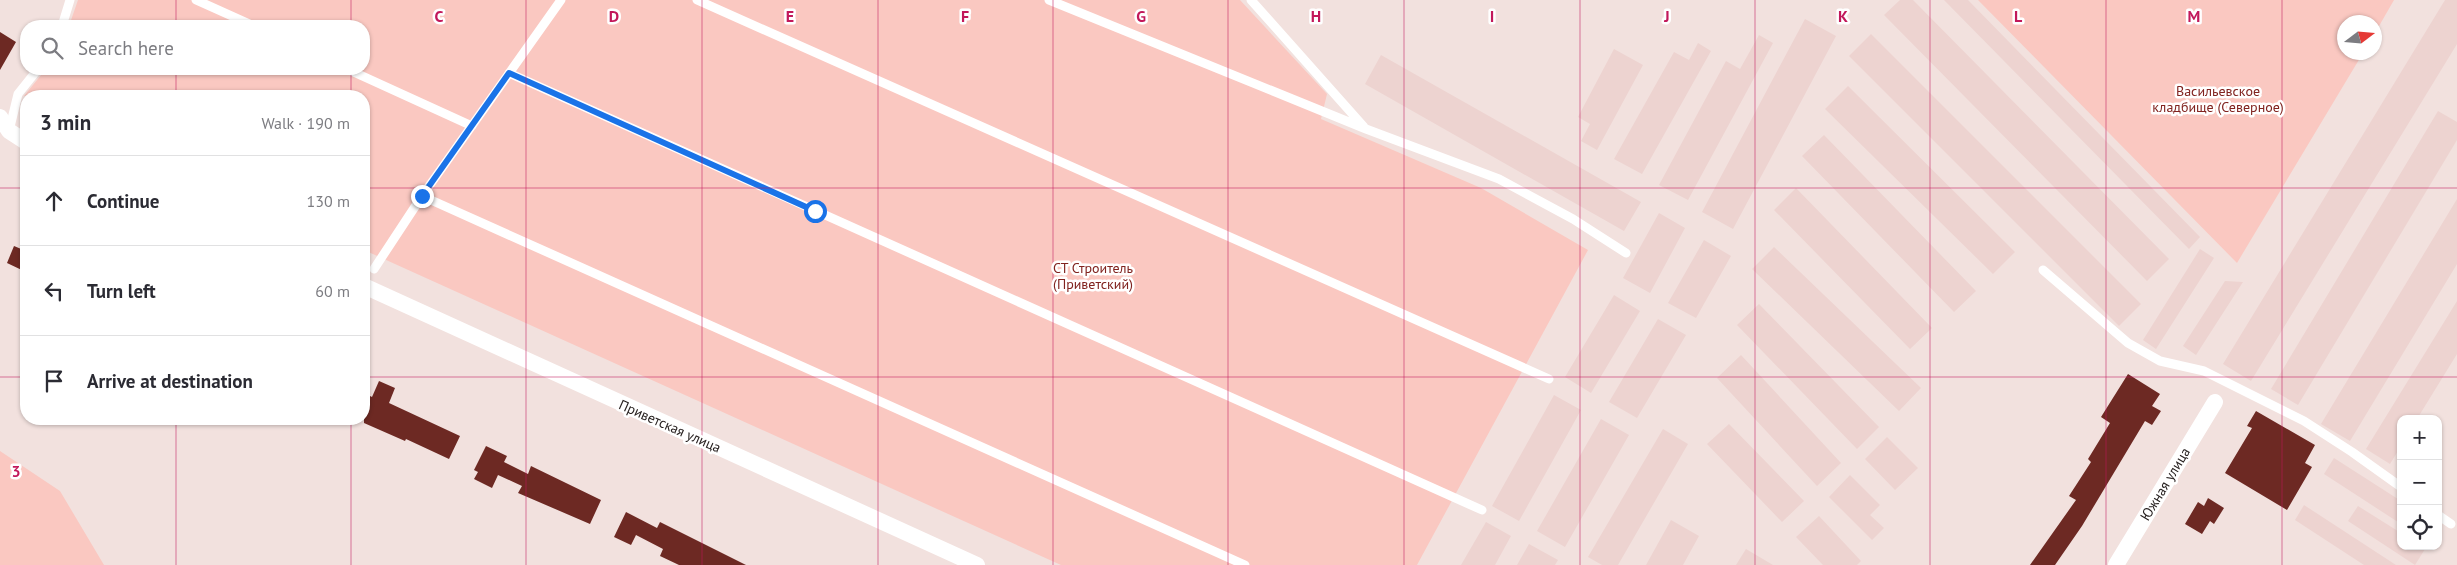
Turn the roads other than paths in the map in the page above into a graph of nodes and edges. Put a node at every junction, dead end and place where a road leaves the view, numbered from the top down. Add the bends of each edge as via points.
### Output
1 (70, 0) edge
2 (196, 0) edge
3 (560, 0) edge
4 (697, 0) edge
5 (1049, 0) edge
6 (1251, 0) edge
7 (64, 20) edge
8 (241, 20) edge
9 (509, 73) junction
10 (33, 75) edge
11 (360, 75) edge
12 (21, 90) edge
13 (20, 92) edge
14 (0, 117) edge
15 (472, 126) junction
16 (1366, 129) junction
17 (9, 131) junction
18 (20, 138) edge
19 (422, 196) junction
20 (1626, 253) dead end
21 (374, 269) dead end
22 (2044, 270) dead end
23 (370, 289) edge
24 (1549, 379) dead end
25 (2215, 402) dead end
26 (2397, 484) edge
27 (1482, 510) dead end
28 (2442, 517) edge
29 (2451, 524) dead end
30 (977, 565) edge
31 (1245, 565) edge
32 (2116, 565) edge

1 - 7 lane
2 - 8 lane
3 - 9 lane
4 - 24 lane
5 - 16 lane
6 - 16 lane
9 - 15 lane
9 - 27 lane
10 - 12 lane
11 - 15 lane
13 - 17 lane
14 - 17 street
15 - 19 lane
16 - 20 lane via 1499,179 1573,219
17 - 18 street
19 - 21 lane
19 - 31 lane
22 - 26 lane via 2128,344 2160,361 2204,371 2304,421
23 - 30 street, Приветская улица
25 - 32 street, Южная улица
28 - 29 lane

